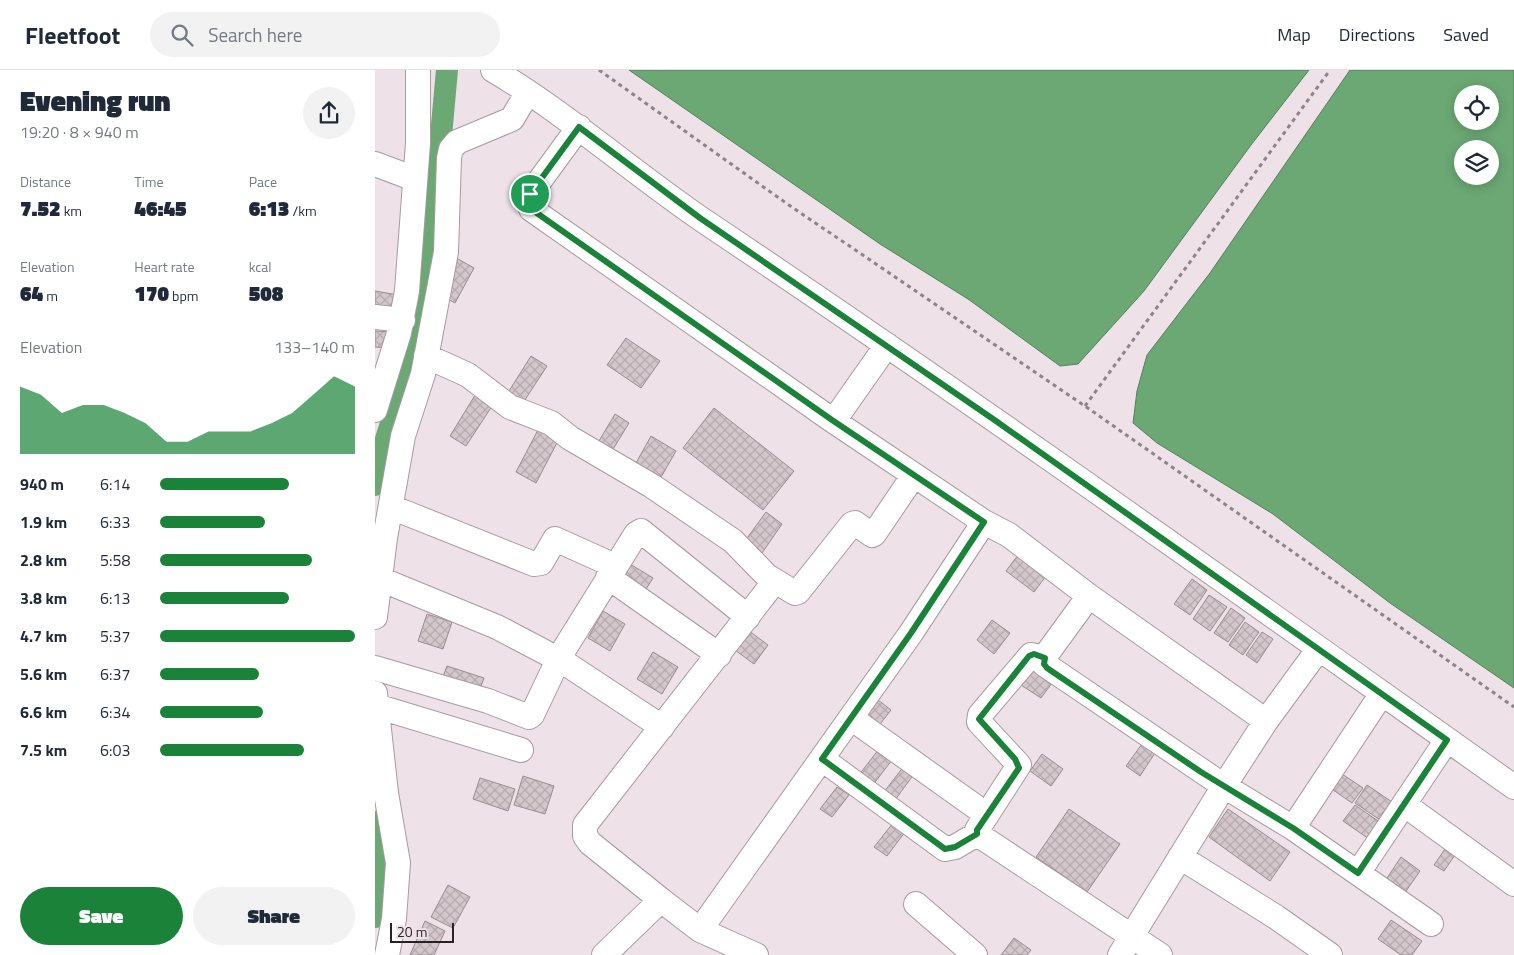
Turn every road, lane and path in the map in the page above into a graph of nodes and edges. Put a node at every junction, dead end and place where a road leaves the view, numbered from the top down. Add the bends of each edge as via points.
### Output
1 (418, 70) edge
2 (493, 70) edge
3 (599, 70) edge
4 (1330, 70) edge
5 (528, 92) junction
6 (579, 127) junction
7 (375, 164) edge
8 (415, 179) junction
9 (375, 317) edge
10 (403, 320) junction
11 (887, 345) junction
12 (426, 356) junction
13 (1085, 406) junction
14 (375, 410) edge
15 (841, 412) dead end
16 (914, 475) junction
17 (391, 506) junction
18 (984, 522) junction
19 (611, 572) junction
20 (380, 579) junction
21 (775, 581) junction
22 (1089, 596) junction
23 (375, 617) edge
24 (748, 617) junction
25 (1318, 650) junction
26 (719, 655) junction
27 (560, 658) junction
28 (1045, 658) junction
29 (375, 668) edge
30 (1381, 695) junction
31 (376, 699) edge
32 (1514, 707) edge
33 (851, 718) junction
34 (1266, 721) junction
35 (662, 727) junction
36 (1447, 740) junction
37 (521, 750) dead end
38 (822, 759) junction
39 (1224, 786) junction
40 (1514, 787) edge
41 (1405, 805) junction
42 (982, 825) junction
43 (1293, 828) junction
44 (1180, 857) junction
45 (1358, 873) junction
46 (1514, 884) edge
47 (661, 900) junction
48 (916, 904) dead end
49 (1431, 924) dead end
50 (700, 930) junction
51 (1126, 946) edge
52 (387, 955) edge
53 (604, 955) edge
54 (756, 955) edge
55 (975, 955) edge
56 (1159, 955) edge
57 (1330, 955) edge

1 - 8 street
2 - 5 street
3 - 13 path via 786,203
4 - 13 path
5 - 6 street
5 - 12 street via 511,119 457,142 451,149 446,252
6 - 11 street via 700,218
6 - 16 street via 530,194 528,202 531,209
7 - 8 street
8 - 10 street
9 - 10 street
10 - 14 street
11 - 15 street
11 - 25 street
12 - 17 street via 403,436
12 - 21 street via 468,375 510,407 551,423 570,438 676,501 733,541
13 - 32 path
16 - 18 street
16 - 21 street via 874,534 852,524 798,592
17 - 19 street via 534,564 541,563 555,539
17 - 20 street
18 - 22 street via 1009,535
18 - 33 street
19 - 24 street via 636,534 644,532
19 - 26 street
19 - 27 street
20 - 23 street
20 - 27 street
21 - 24 street
22 - 28 street
22 - 34 street
24 - 26 street
25 - 30 street
25 - 34 street
26 - 35 street
27 - 29 street via 533,716 529,717 488,701
27 - 35 street
28 - 39 street via 1047,668
28 - 42 street via 1031,655 980,716 979,722 1019,765
30 - 36 street
30 - 43 street
31 - 37 street
31 - 52 street via 386,793 398,863 394,919
33 - 38 street
33 - 42 street
34 - 39 street
35 - 47 street via 585,825 585,836 590,844
36 - 40 street
36 - 41 street
38 - 42 street via 945,849 955,847
38 - 50 street
39 - 43 street
39 - 44 street
41 - 45 street
41 - 46 street
42 - 51 street
43 - 45 street
44 - 51 street
44 - 57 street
45 - 49 street
47 - 50 street
47 - 53 street
48 - 55 street
50 - 54 street
51 - 56 street

